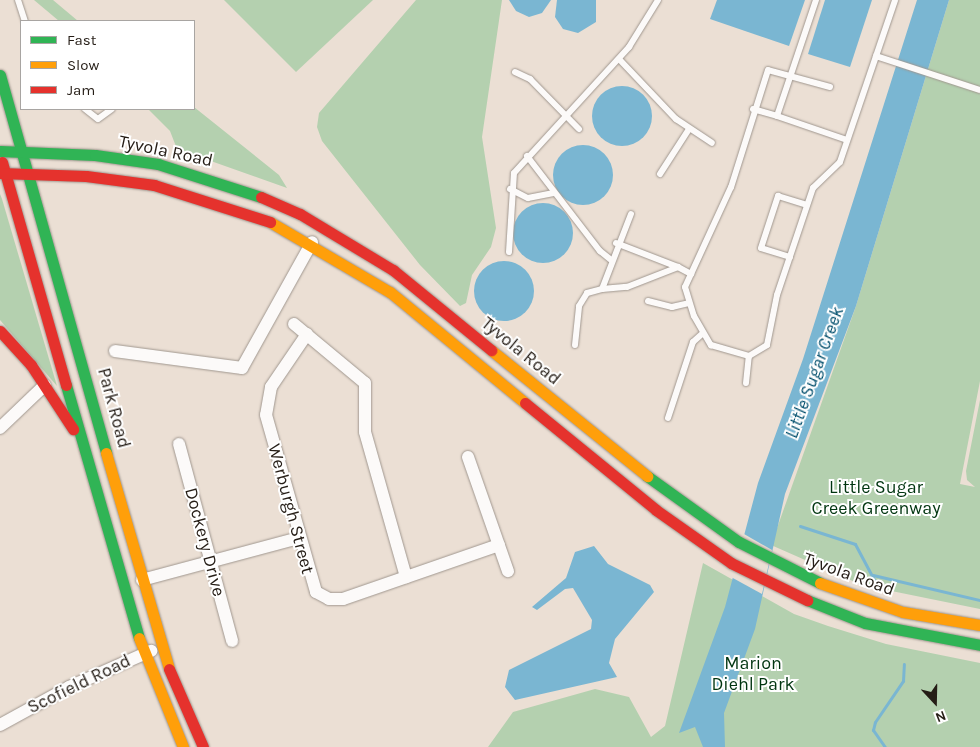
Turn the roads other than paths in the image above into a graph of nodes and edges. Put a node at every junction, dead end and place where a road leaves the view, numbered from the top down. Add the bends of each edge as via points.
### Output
1 (18, 0) edge
2 (658, 0) edge
3 (816, 0) edge
4 (895, 0) edge
5 (25, 20) edge
6 (879, 56) junction
7 (619, 59) junction
8 (515, 72) dead end
9 (0, 75) edge
10 (790, 78) junction
11 (830, 87) dead end
12 (980, 90) edge
13 (753, 109) junction
14 (86, 110) edge
15 (111, 110) edge
16 (777, 116) junction
17 (564, 117) junction
18 (578, 129) dead end
19 (689, 129) junction
20 (848, 140) junction
21 (712, 143) dead end
22 (21, 150) junction
23 (0, 151) edge
24 (527, 156) junction
25 (0, 157) edge
26 (2, 173) edge
27 (27, 173) junction
28 (660, 174) dead end
29 (510, 188) junction
30 (554, 192) junction
31 (807, 205) junction
32 (632, 214) dead end
33 (312, 242) junction
34 (616, 243) junction
35 (509, 252) dead end
36 (790, 257) junction
37 (610, 259) junction
38 (678, 267) junction
39 (692, 274) junction
40 (602, 289) junction
41 (648, 300) dead end
42 (689, 303) junction
43 (294, 324) dead end
44 (0, 331) edge
45 (307, 334) junction
46 (702, 334) junction
47 (574, 345) dead end
48 (115, 351) dead end
49 (749, 356) junction
50 (746, 383) dead end
51 (45, 385) junction
52 (668, 418) dead end
53 (0, 428) edge
54 (179, 444) dead end
55 (468, 457) dead end
56 (92, 472) junction
57 (299, 538) junction
58 (499, 545) junction
59 (210, 562) junction
60 (508, 571) dead end
61 (406, 577) junction
62 (142, 580) junction
63 (980, 625) edge
64 (232, 641) dead end
65 (980, 644) edge
66 (160, 647) junction
67 (144, 654) junction
68 (0, 725) edge
69 (183, 747) edge
70 (203, 747) edge

1 - 5 lane
2 - 7 lane via 641,32
3 - 10 lane
4 - 6 lane
6 - 12 lane
6 - 20 lane
7 - 17 lane
7 - 19 lane
8 - 17 lane via 530,79
9 - 22 main road, Park Road
10 - 11 lane
10 - 13 lane via 768,70
10 - 16 lane
13 - 16 lane
13 - 39 lane via 731,187
14 - 15 lane via 98,119
16 - 20 lane
17 - 18 lane
17 - 24 lane
19 - 21 lane
19 - 28 lane
20 - 31 lane via 840,162 816,184
22 - 23 main road, Tyvola Road
22 - 27 main road, Park Road
22 - 63 main road, Tyvola Road via 95,155 179,169 242,189 319,224 420,291 716,528 792,572 871,604
24 - 29 lane
24 - 30 lane
25 - 26 main road
26 - 27 main road, Tyvola Road
26 - 56 main road
27 - 33 main road, Tyvola Road via 109,178 174,190 240,209
27 - 62 main road, Park Road
29 - 30 lane via 528,198
29 - 35 lane
30 - 37 lane
31 - 36 lane
31 - 36 lane via 778,196 761,248
32 - 34 lane
33 - 48 street via 242,368
33 - 65 main road, Tyvola Road via 390,292 710,549 788,592 865,623
34 - 37 lane
34 - 38 lane
36 - 49 lane via 770,339 762,353
37 - 40 lane
38 - 39 lane
38 - 40 lane via 627,287
39 - 42 lane via 685,290
40 - 47 lane via 587,293 579,306
41 - 42 lane via 672,307
42 - 46 lane
43 - 45 street
44 - 51 main road
45 - 57 street, Werburgh Street via 272,385 266,409
45 - 61 street via 365,382 365,432
46 - 49 lane via 711,345
46 - 52 lane via 693,342
49 - 50 lane
51 - 53 street
51 - 56 main road via 71,426
54 - 59 street, Dockery Drive
55 - 58 street
56 - 67 main road
57 - 59 street
57 - 61 street, Werburgh Street via 313,588 329,599 343,599
58 - 60 street
58 - 61 street, Werburgh Street
59 - 62 street
59 - 64 street, Dockery Drive
62 - 66 main road, Park Road
66 - 67 street, Scofield Road
66 - 70 main road, Park Road
67 - 68 street, Scofield Road via 69,686
67 - 69 main road

